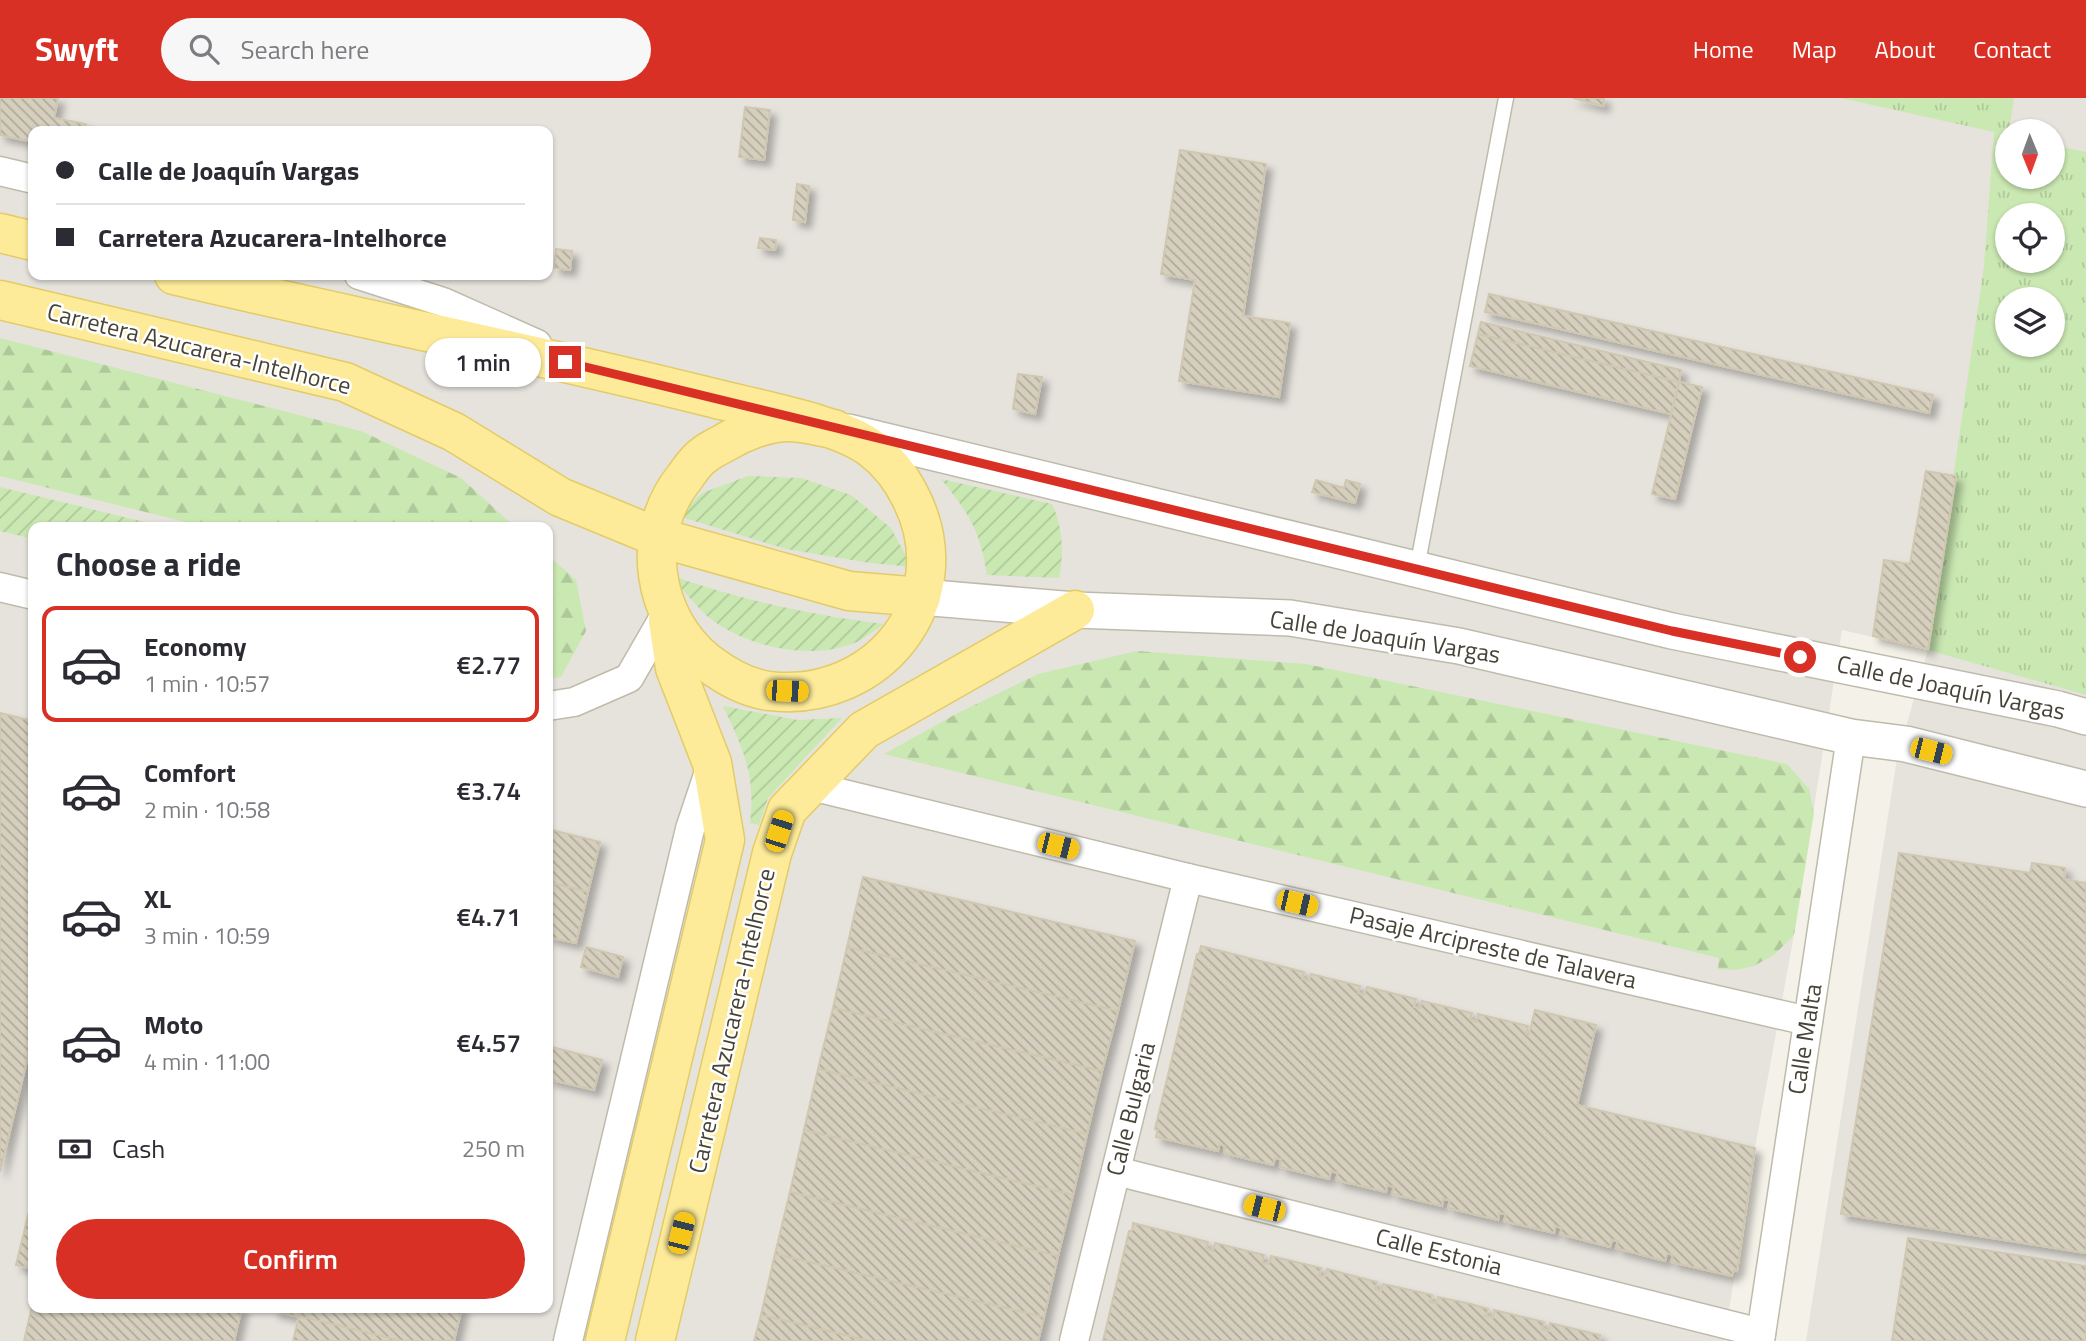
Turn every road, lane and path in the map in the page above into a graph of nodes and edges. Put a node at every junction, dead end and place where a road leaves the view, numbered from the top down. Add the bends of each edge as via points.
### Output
1 (1506, 98) edge
2 (0, 171) edge
3 (28, 177) edge
4 (0, 233) edge
5 (28, 240) edge
6 (196, 280) edge
7 (375, 280) edge
8 (0, 300) edge
9 (591, 368) junction
10 (834, 429) junction
11 (657, 537) junction
12 (1416, 569) junction
13 (0, 587) edge
14 (28, 594) edge
15 (921, 597) junction
16 (1075, 610) junction
17 (667, 612) junction
18 (886, 655) junction
19 (553, 705) edge
20 (2086, 717) edge
21 (864, 730) junction
22 (1851, 737) junction
23 (712, 763) junction
24 (811, 786) junction
25 (2086, 789) edge
26 (1188, 878) junction
27 (1808, 1021) junction
28 (1116, 1171) junction
29 (1761, 1337) edge
30 (568, 1341) edge
31 (605, 1341) edge
32 (655, 1341) edge
33 (1074, 1341) edge

1 - 12 lane
2 - 3 street
4 - 5 main road
6 - 9 main road, Carretera Azucarera-Intelhorce
7 - 9 street, Carretera Azucarera-Intelhorce via 443,302
8 - 11 main road, Carretera Azucarera-Intelhorce via 345,382 454,432 560,497
9 - 10 main road, Carretera Azucarera-Intelhorce
10 - 11 main road, Carretera Azucarera-Intelhorce via 788,422 742,432 701,456 672,493
10 - 12 street, Calle de Joaquín Vargas
10 - 15 main road, Carretera Azucarera-Intelhorce via 871,448 901,477 920,515 927,556
11 - 15 main road, Carretera Azucarera-Intelhorce via 849,591
11 - 17 main road, Carretera Azucarera-Intelhorce via 657,575
12 - 20 street, Calle de Joaquín Vargas via 1672,631
13 - 14 street
15 - 16 street, Calle de Joaquín Vargas
15 - 18 main road, Carretera Azucarera-Intelhorce via 908,628
16 - 21 main road, Carretera Azucarera-Intelhorce
16 - 22 street, Calle de Joaquín Vargas via 1303,620 1459,646
17 - 18 main road, Carretera Azucarera-Intelhorce via 691,649 725,675 765,690 809,692 850,679
17 - 19 street via 629,678 574,702
17 - 23 main road, Carretera Azucarera-Intelhorce via 675,668
18 - 21 main road, Carretera Azucarera-Intelhorce
21 - 24 main road, Carretera Azucarera-Intelhorce
22 - 25 street, Calle de Joaquín Vargas via 1906,744
22 - 27 street, Calle Malta
23 - 30 street via 690,829
23 - 31 main road, Carretera Azucarera-Intelhorce via 725,840
24 - 26 street, Pasaje Arcipreste de Talavera
24 - 32 main road, Carretera Azucarera-Intelhorce via 787,810 772,853
26 - 27 street, Pasaje Arcipreste de Talavera
26 - 28 street, Calle Bulgaria
27 - 29 street, Calle Malta
28 - 29 street, Calle Estonia
28 - 33 street, Calle Bulgaria

